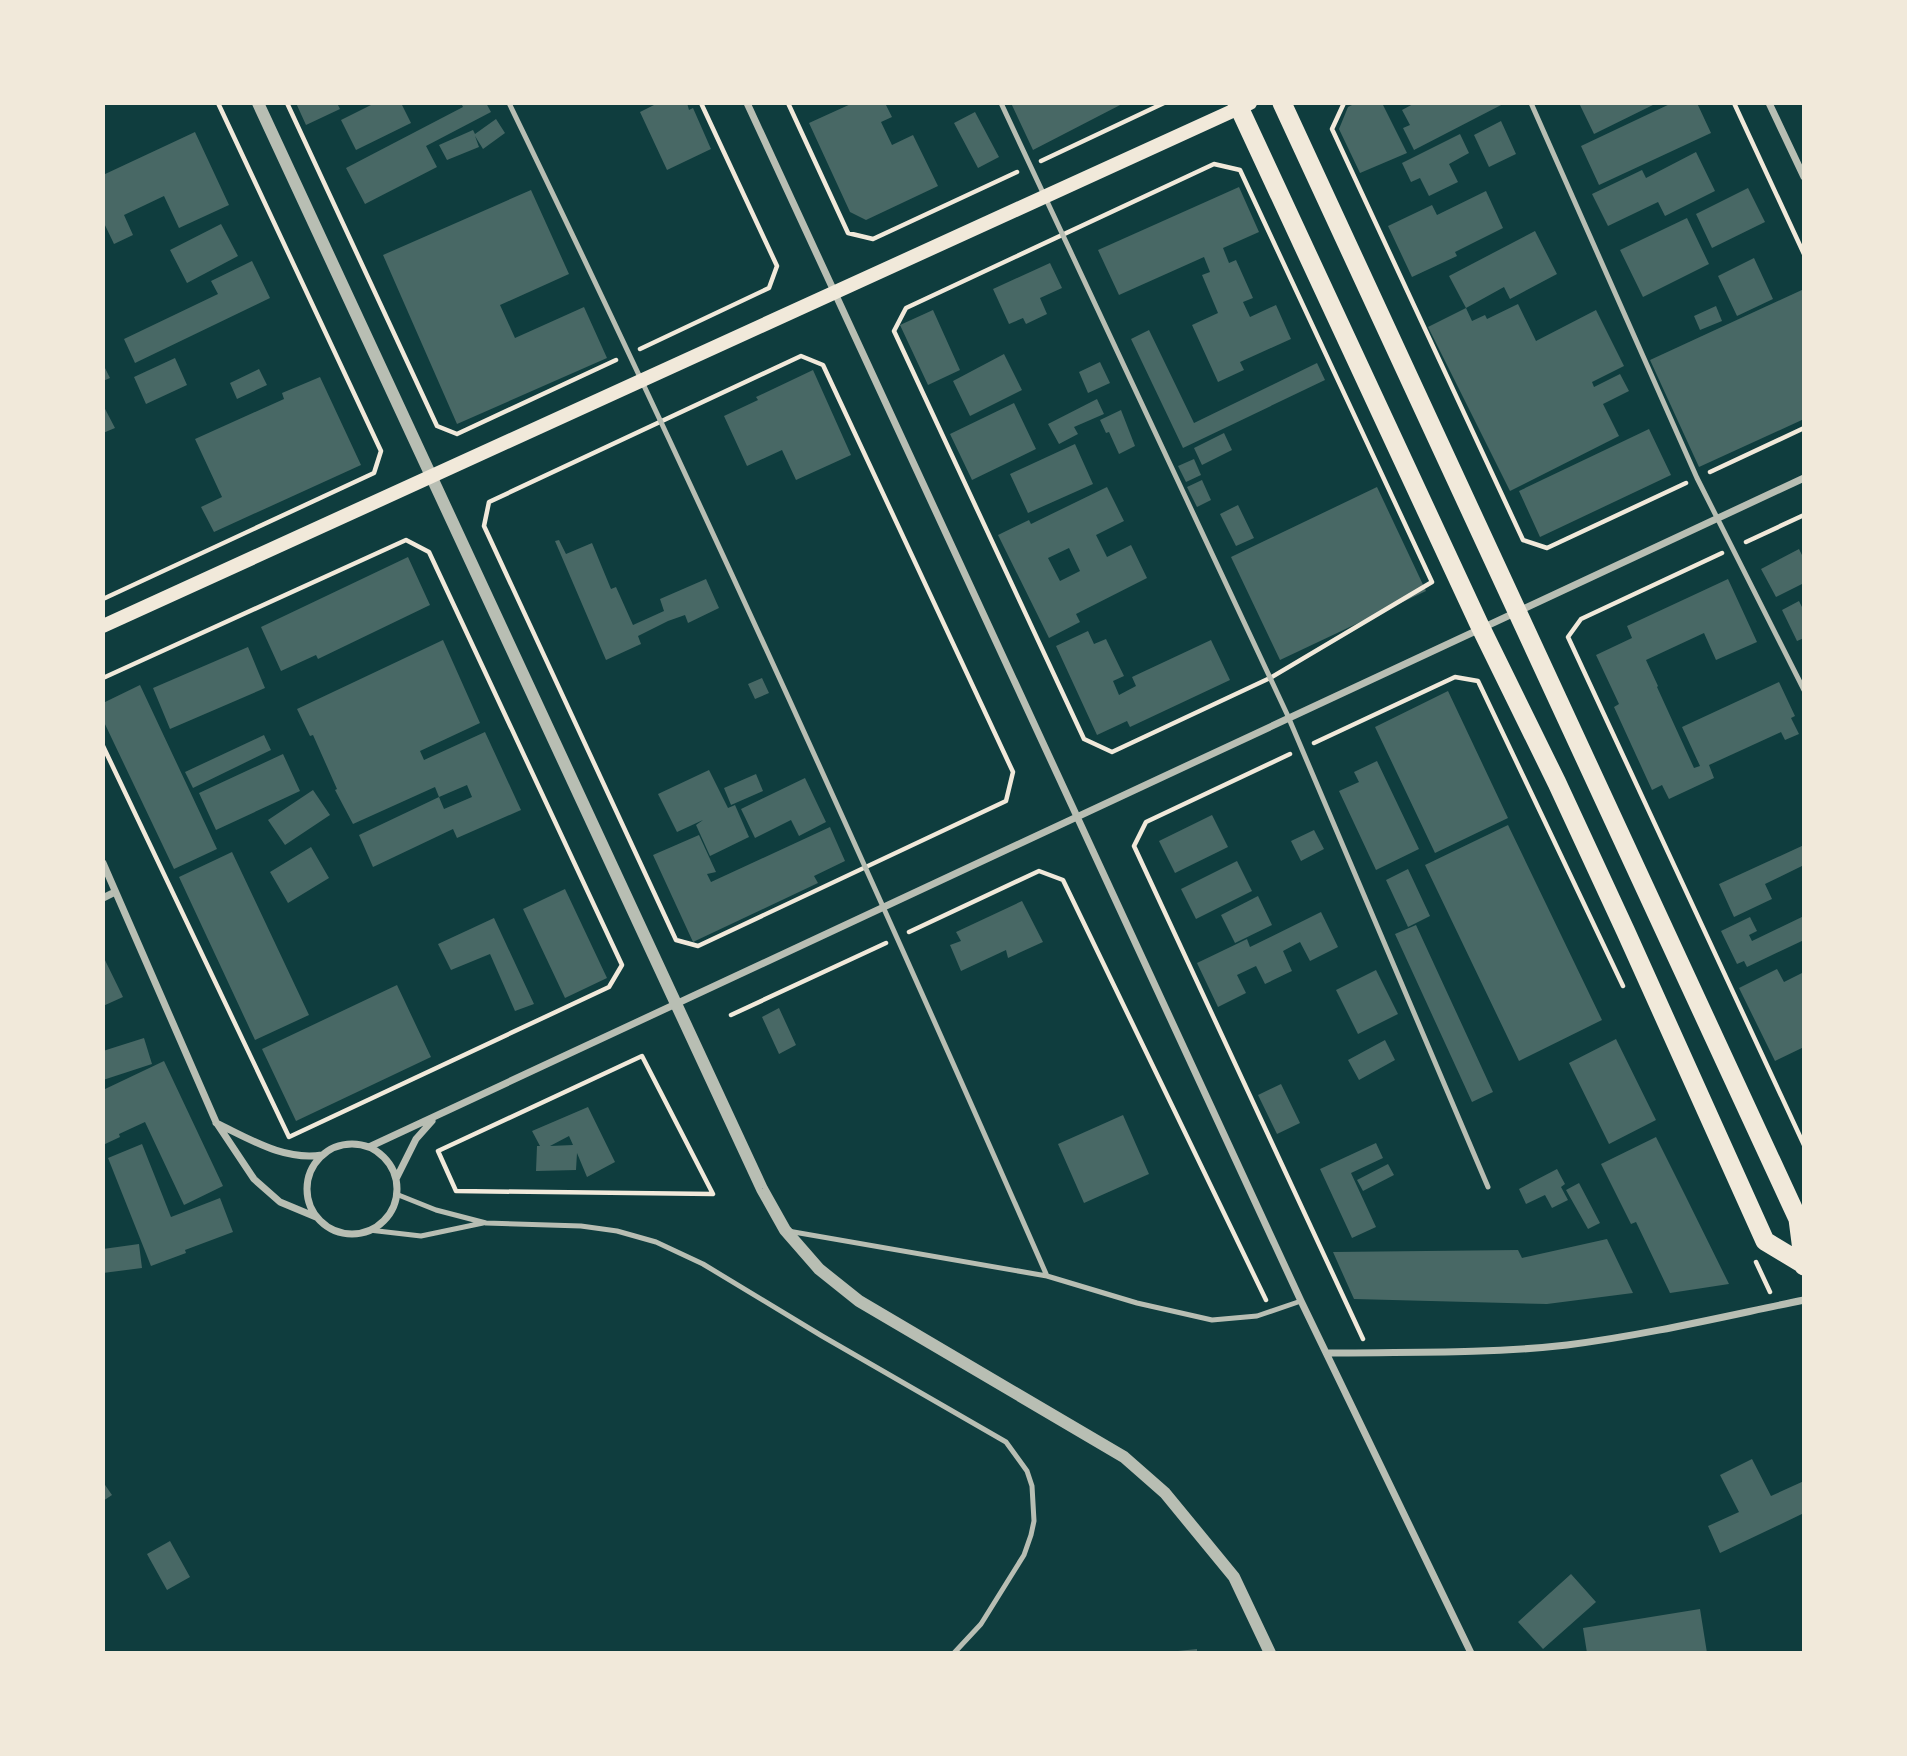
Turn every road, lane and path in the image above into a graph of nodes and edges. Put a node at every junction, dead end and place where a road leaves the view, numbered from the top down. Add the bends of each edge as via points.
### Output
1 (218, 103) edge
2 (258, 103) edge
3 (287, 103) edge
4 (509, 103) edge
5 (701, 103) edge
6 (747, 103) edge
7 (788, 103) edge
8 (1001, 103) edge
9 (1164, 103) edge
10 (1282, 103) edge
11 (1344, 103) edge
12 (1531, 103) edge
13 (1734, 103) edge
14 (1769, 103) edge
15 (1242, 105) edge
16 (1031, 165) junction
17 (1804, 177) edge
18 (1046, 196) junction
19 (1804, 254) edge
20 (835, 293) junction
21 (631, 353) junction
22 (643, 380) junction
23 (1804, 428) edge
24 (431, 476) junction
25 (1697, 478) junction
26 (1804, 478) edge
27 (1804, 515) edge
28 (1717, 519) junction
29 (1732, 548) junction
30 (103, 600) edge
31 (1517, 612) junction
32 (103, 626) edge
33 (1481, 629) junction
34 (103, 678) edge
35 (1804, 690) edge
36 (1289, 719) junction
37 (103, 746) edge
38 (1302, 749) junction
39 (1078, 817) junction
40 (103, 863) edge
41 (116, 892) junction
42 (103, 898) edge
43 (885, 907) junction
44 (898, 937) junction
45 (1627, 993) dead end
46 (676, 1005) junction
47 (731, 1015) dead end
48 (642, 1056) joint
49 (435, 1118) junction
50 (216, 1122) junction
51 (1804, 1145) edge
52 (369, 1147) junction
53 (322, 1155) junction
54 (396, 1179) junction
55 (1488, 1187) dead end
56 (396, 1194) junction
57 (316, 1217) junction
58 (486, 1223) junction
59 (369, 1230) junction
60 (785, 1230) junction
61 (1752, 1256) dead end
62 (1803, 1265) edge
63 (1047, 1276) junction
64 (1804, 1300) edge
65 (1301, 1301) junction
66 (1776, 1306) junction
67 (1271, 1311) junction
68 (1327, 1353) junction
69 (1369, 1353) junction
70 (954, 1653) edge
71 (1270, 1653) edge
72 (1471, 1653) edge

1 - 30 path via 381,451 374,473
2 - 24 street
3 - 21 path via 437,426 457,434
4 - 21 lane
5 - 21 path via 777,266 769,288
6 - 20 street
7 - 16 path via 848,233 873,239
8 - 16 lane
9 - 16 path
10 - 31 highway
11 - 25 path via 1332,129 1523,540 1547,548
12 - 25 lane
13 - 19 path
14 - 17 street
15 - 18 main road
15 - 33 highway
16 - 18 lane
18 - 20 main road
18 - 36 lane
20 - 22 main road
20 - 39 street
21 - 22 lane
22 - 24 main road
22 - 43 lane
23 - 25 path
24 - 32 main road
24 - 46 street
25 - 28 lane
26 - 28 street
27 - 29 path
28 - 29 lane
28 - 31 street
29 - 35 lane
29 - 51 path via 1581,619 1568,637
31 - 33 street
31 - 62 highway via 1798,1219
33 - 36 street
33 - 62 highway via 1557,783 1765,1241
34 - 37 path via 406,540 429,552 622,965 609,988 289,1137
36 - 38 lane
36 - 39 street
38 - 45 path via 1455,677 1478,681
38 - 55 lane
38 - 69 path via 1146,822 1134,846
39 - 43 street
39 - 65 street
40 - 41 street
41 - 42 street
41 - 50 street
43 - 44 lane
43 - 46 street
44 - 47 path
44 - 63 lane
44 - 67 path via 1040,871 1063,880
46 - 49 street
46 - 60 street
48 - 48 path via 438,1151 456,1191 713,1195
49 - 52 street
49 - 54 street via 416,1139
50 - 53 street via 289,1155
50 - 57 street via 254,1179 281,1202
52 - 53 street via 344,1144
52 - 54 street via 381,1155
53 - 57 street via 306,1185
54 - 56 street
56 - 58 lane
56 - 59 street via 383,1222
57 - 59 street via 331,1229 350,1234
58 - 59 lane via 421,1236
58 - 70 lane via 581,1226 656,1242 703,1264 1006,1442 1032,1486 1031,1535 1024,1555 981,1624
60 - 63 lane
60 - 71 street via 819,1269 859,1301 1124,1457 1165,1493 1234,1577
61 - 66 path
63 - 67 lane via 1212,1320
64 - 66 street
65 - 67 lane
65 - 68 street
66 - 69 street via 1569,1345
68 - 69 street
68 - 72 street

